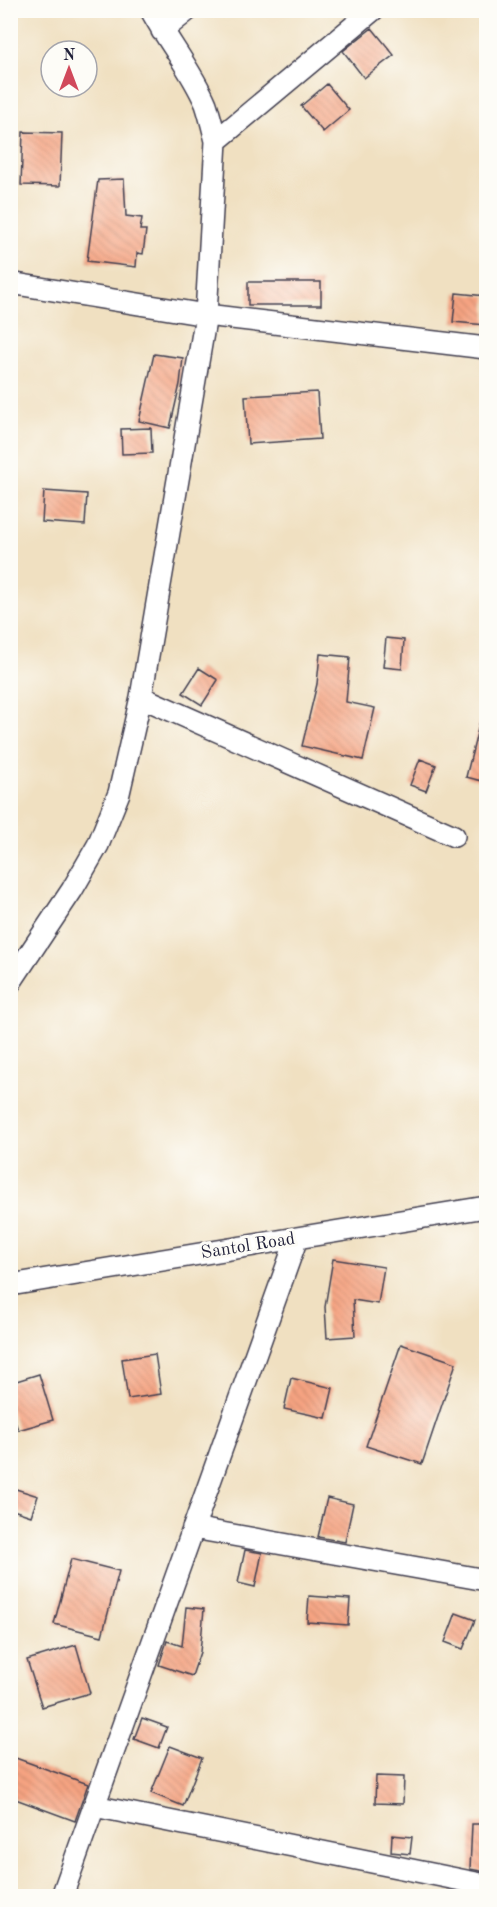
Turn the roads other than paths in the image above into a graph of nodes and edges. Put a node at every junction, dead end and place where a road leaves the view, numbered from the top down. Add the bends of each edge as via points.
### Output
1 (151, 10) edge
2 (188, 10) edge
3 (373, 10) edge
4 (162, 31) junction
5 (216, 141) junction
6 (10, 284) edge
7 (206, 315) junction
8 (486, 348) edge
9 (141, 697) junction
10 (454, 836) dead end
11 (10, 983) edge
12 (486, 1207) edge
13 (297, 1238) junction
14 (10, 1285) edge
15 (193, 1528) junction
16 (486, 1580) edge
17 (94, 1806) junction
18 (486, 1885) edge
19 (62, 1896) edge

1 - 4 street
2 - 4 street
3 - 5 street
4 - 5 street via 206,105
5 - 7 street
6 - 7 street
7 - 8 street
7 - 9 street
9 - 10 street
9 - 11 street via 119,793 98,845
12 - 13 street, Santol Road
13 - 14 street, Santol Road
13 - 15 street
15 - 16 street
15 - 17 street
17 - 18 street
17 - 19 street

